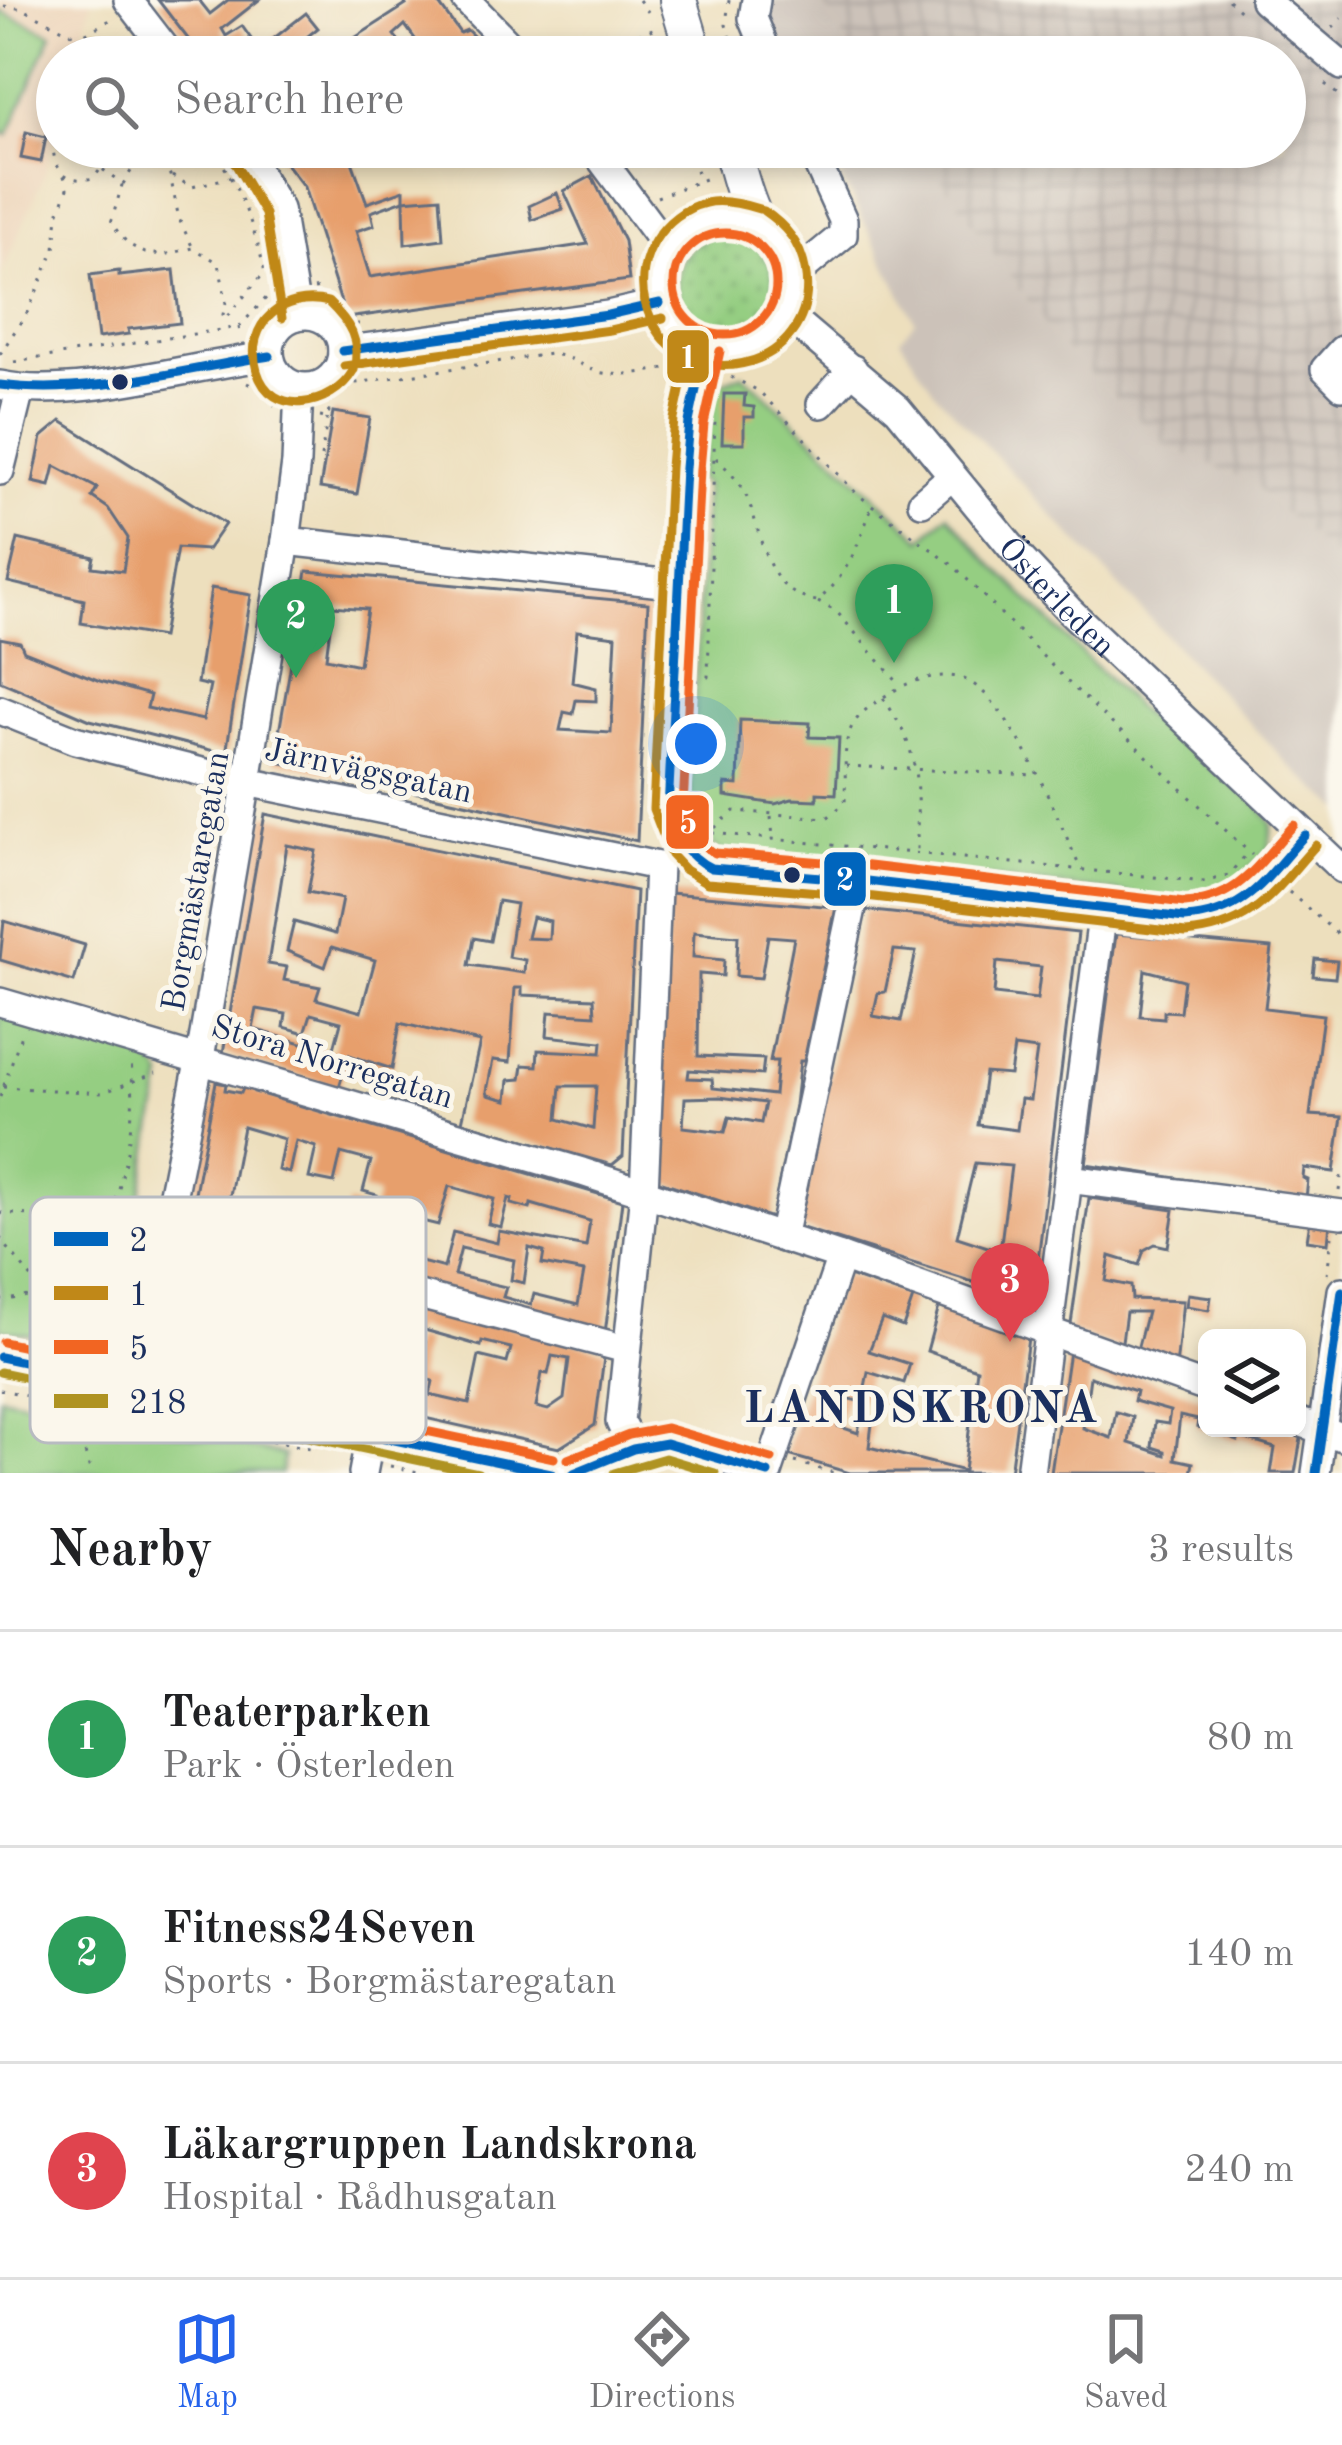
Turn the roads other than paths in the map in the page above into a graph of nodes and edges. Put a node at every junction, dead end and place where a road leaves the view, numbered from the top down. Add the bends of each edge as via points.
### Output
1 (466, 0) edge
2 (678, 0) edge
3 (756, 0) edge
4 (1264, 0) edge
5 (122, 9) edge
6 (150, 36) edge
7 (501, 36) edge
8 (689, 36) edge
9 (760, 36) edge
10 (1342, 66) edge
11 (255, 168) edge
12 (608, 168) edge
13 (711, 168) edge
14 (740, 168) edge
15 (820, 168) edge
16 (715, 217) junction
17 (667, 248) junction
18 (776, 248) junction
19 (660, 303) junction
20 (786, 314) junction
21 (297, 316) junction
22 (343, 351) junction
23 (257, 358) junction
24 (700, 364) junction
25 (853, 369) junction
26 (10, 387) edge
27 (299, 401) junction
28 (821, 404) dead end
29 (0, 471) edge
30 (951, 477) junction
31 (922, 502) dead end
32 (286, 542) junction
33 (680, 585) junction
34 (0, 710) edge
35 (247, 781) junction
36 (1305, 835) junction
37 (1342, 869) edge
38 (858, 880) junction
39 (1103, 909) junction
40 (0, 1002) edge
41 (189, 1054) junction
42 (1068, 1179) junction
43 (644, 1192) junction
44 (170, 1197) edge
45 (1342, 1214) edge
46 (782, 1238) junction
47 (841, 1257) junction
48 (1342, 1291) edge
49 (426, 1297) edge
50 (1048, 1329) junction
51 (626, 1349) junction
52 (0, 1357) edge
53 (30, 1363) edge
54 (1198, 1385) edge
55 (1320, 1429) edge
56 (325, 1443) edge
57 (633, 1449) junction
58 (366, 1456) edge
59 (771, 1465) edge
60 (737, 1468) edge
61 (551, 1473) edge
62 (574, 1473) edge
63 (1030, 1473) edge
64 (1316, 1473) edge

1 - 7 street
2 - 8 main road
3 - 9 street
4 - 10 street
5 - 6 street
11 - 21 street via 279,209
12 - 17 street
13 - 16 main road via 722,190
14 - 18 main road
15 - 18 street via 840,212 840,240
16 - 17 main road via 687,227
16 - 18 main road via 733,217
17 - 19 main road
18 - 20 main road
19 - 22 street
19 - 24 main road
20 - 24 main road via 752,346
20 - 25 street, Österleden
21 - 22 street via 331,325
21 - 23 street
22 - 27 street via 338,370
23 - 26 street via 71,387
23 - 27 street
24 - 33 street
25 - 28 street
25 - 30 street, Österleden via 898,409
26 - 29 street
27 - 32 street, Borgmästaregatan
30 - 31 street
30 - 36 street, Österleden via 1069,610
32 - 33 street
32 - 35 street, Borgmästaregatan
33 - 38 street via 668,810 687,853 711,868
34 - 35 street, Järnvägsgatan via 75,740
35 - 41 street, Borgmästaregatan
35 - 43 street, Järnvägsgatan via 658,866
36 - 37 street, Österleden
36 - 39 street via 1239,907 1214,918
38 - 39 street
38 - 46 street
39 - 42 street
40 - 41 street, Stora Norregatan
41 - 43 street, Stora Norregatan
41 - 44 street, Borgmästaregatan
42 - 45 street
42 - 50 street
43 - 46 street, Stora Norregatan
43 - 51 street
46 - 47 street, Stora Norregatan
47 - 50 street, Stora Norregatan
47 - 59 street
48 - 55 street
49 - 51 street
50 - 54 street, Stora Norregatan
50 - 63 street
51 - 57 street via 620,1422
52 - 53 street
55 - 64 street
56 - 58 street
57 - 60 street via 666,1443
57 - 62 street
58 - 61 street
59 - 60 street

